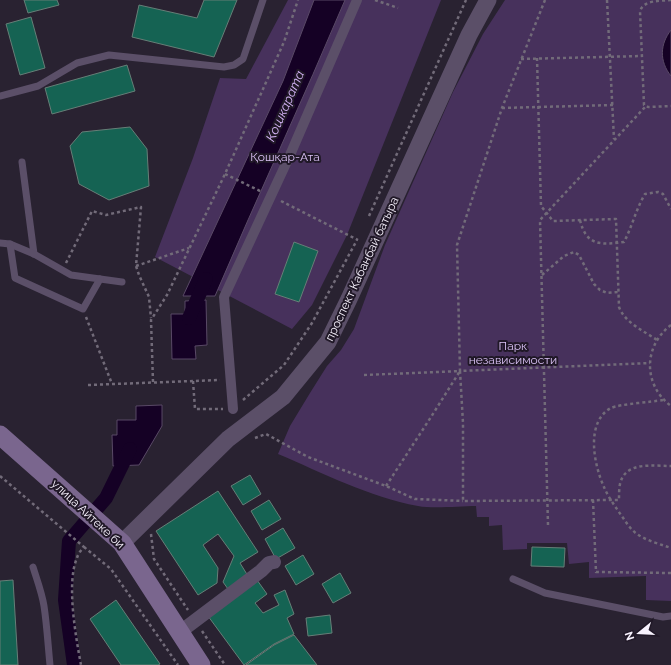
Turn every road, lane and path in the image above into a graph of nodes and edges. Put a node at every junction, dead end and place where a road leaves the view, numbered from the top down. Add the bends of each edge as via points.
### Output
1 (263, 0) edge
2 (298, 0) edge
3 (357, 0) edge
4 (375, 0) edge
5 (466, 0) edge
6 (488, 0) edge
7 (545, 0) edge
8 (607, 0) edge
9 (671, 0) edge
10 (398, 8) dead end
11 (641, 56) junction
12 (610, 57) junction
13 (537, 58) junction
14 (521, 59) junction
15 (0, 96) edge
16 (613, 105) junction
17 (646, 106) junction
18 (671, 106) edge
19 (538, 107) junction
20 (502, 108) junction
21 (614, 140) junction
22 (22, 162) dead end
23 (225, 174) junction
24 (269, 196) junction
25 (671, 209) edge
26 (547, 213) junction
27 (367, 219) dead end
28 (580, 220) junction
29 (361, 233) dead end
30 (358, 240) junction
31 (0, 243) edge
32 (617, 243) junction
33 (10, 244) junction
34 (189, 248) junction
35 (34, 254) junction
36 (136, 266) junction
37 (63, 271) junction
38 (542, 275) junction
39 (100, 279) junction
40 (122, 282) dead end
41 (619, 292) junction
42 (83, 310) junction
43 (151, 320) junction
44 (671, 325) edge
45 (657, 340) junction
46 (650, 363) junction
47 (544, 367) junction
48 (460, 370) junction
49 (364, 375) dead end
50 (221, 380) dead end
51 (193, 381) junction
52 (153, 382) junction
53 (112, 384) junction
54 (88, 385) dead end
55 (663, 400) junction
56 (671, 406) edge
57 (233, 409) junction
58 (2, 438) edge
59 (252, 439) dead end
60 (671, 466) edge
61 (0, 476) edge
62 (386, 486) junction
63 (593, 500) junction
64 (611, 500) junction
65 (548, 501) junction
66 (463, 502) junction
67 (548, 525) dead end
68 (151, 533) dead end
69 (118, 539) junction
70 (83, 547) junction
71 (671, 548) edge
72 (274, 562) dead end
73 (33, 567) dead end
74 (671, 572) edge
75 (513, 579) dead end
76 (671, 616) edge
77 (195, 620) junction
78 (180, 632) junction
79 (50, 665) edge
80 (81, 665) edge
81 (178, 665) edge
82 (201, 665) edge
83 (225, 665) edge

1 - 15 lane via 243,59 234,64 224,67 109,55 77,63 38,86
2 - 23 path via 284,42
3 - 24 street
4 - 10 path
5 - 27 path
6 - 69 street, проспект Кабанбай батыра via 469,35 328,342 283,397 228,439
7 - 14 path
8 - 12 path
9 - 11 path via 645,2 641,6
11 - 12 path
11 - 17 path via 643,102
12 - 13 path
12 - 16 path
13 - 14 path
13 - 19 path
14 - 20 path
16 - 19 path
16 - 21 path
17 - 18 path
17 - 21 path
19 - 20 path
19 - 26 path via 540,206
20 - 48 path via 457,245
21 - 26 path
22 - 35 lane
23 - 24 path
23 - 34 path
24 - 30 path
24 - 57 street via 224,296
25 - 32 path via 663,194 645,194 624,242
26 - 28 path via 553,221
26 - 38 path via 540,220
28 - 32 path via 584,233 593,242
28 - 32 path via 616,219
29 - 30 path
30 - 57 path via 312,323 284,365
31 - 33 lane
32 - 41 path
33 - 35 lane
33 - 42 lane via 15,278
34 - 36 path
34 - 43 path via 167,296
35 - 37 lane
36 - 37 path via 141,207 106,216 92,211
36 - 43 path via 149,297
37 - 39 lane via 71,275
38 - 41 path via 564,256 574,252 579,255 594,284 600,290 607,293
38 - 47 path
39 - 40 lane
39 - 42 lane
41 - 45 path via 622,314 632,324
42 - 53 path
43 - 52 path
44 - 45 path
45 - 46 path
46 - 47 path
46 - 55 path via 653,384
47 - 48 path
47 - 65 path
48 - 49 path
48 - 62 path
48 - 66 path
50 - 51 path
51 - 52 path
51 - 57 path via 195,409
52 - 53 path
53 - 54 path
55 - 56 path
55 - 64 path via 612,408 601,418 594,436 597,461
58 - 69 main road, улица Айтеке би
59 - 62 path via 266,434 308,457
60 - 64 path via 637,466 628,471 620,483 619,500
61 - 70 path
62 - 66 path via 415,499
63 - 64 path
63 - 65 path
63 - 74 path via 596,572
64 - 71 path via 629,527 637,534
65 - 66 path
65 - 67 path
68 - 77 path via 154,559
69 - 78 main road, улица Айтеке би
70 - 80 path via 77,558 73,576 74,619
70 - 81 path via 111,569
72 - 77 street via 269,563
73 - 79 lane via 42,594
75 - 76 lane via 545,593 663,617
77 - 78 street
77 - 83 path
78 - 82 main road, улица Айтеке би

